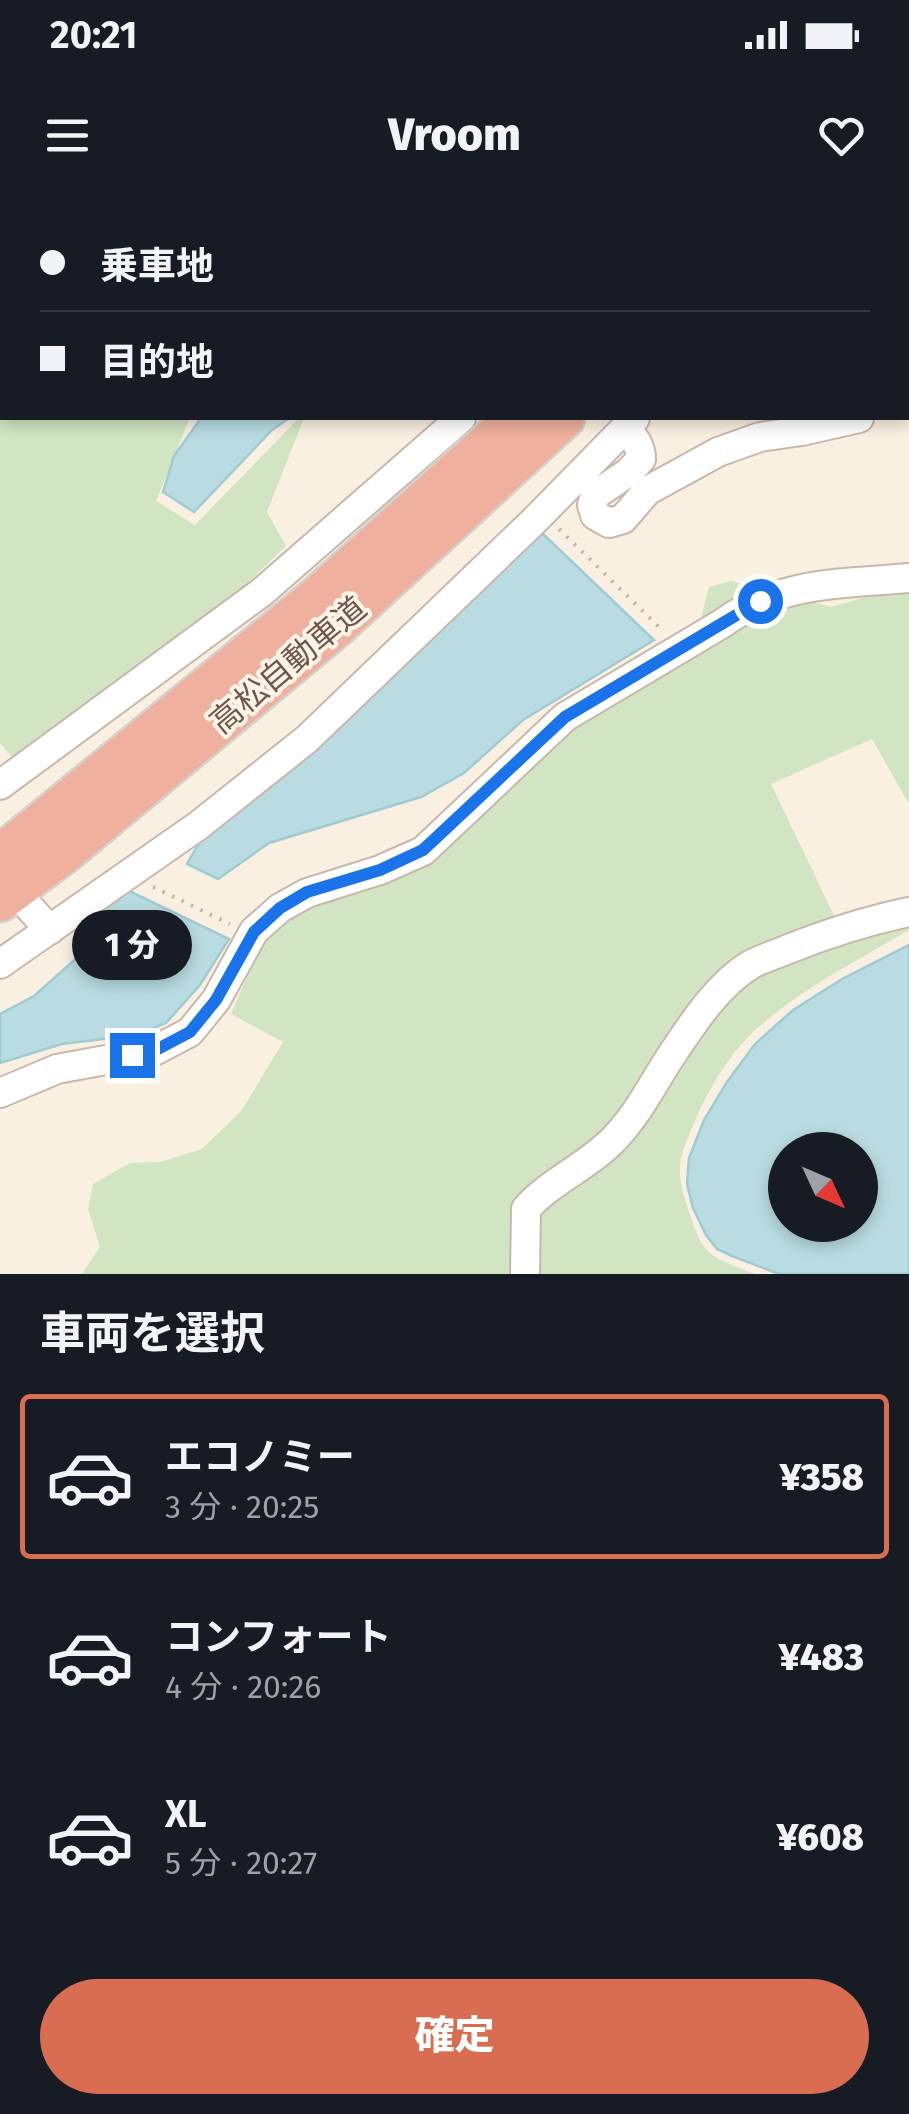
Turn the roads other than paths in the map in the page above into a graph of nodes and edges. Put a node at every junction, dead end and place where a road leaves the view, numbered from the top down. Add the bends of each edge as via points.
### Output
1 (459, 420) edge
2 (514, 420) edge
3 (562, 420) edge
4 (850, 420) edge
5 (630, 423) edge
6 (909, 578) edge
7 (0, 785) edge
8 (0, 856) edge
9 (14, 903) edge
10 (909, 912) edge
11 (50, 930) junction
12 (0, 964) edge
13 (0, 1094) edge
14 (525, 1274) edge

1 - 7 street via 262,592
2 - 8 highway, 高松自動車道 via 315,599
3 - 9 highway, 高松自動車道 via 337,626 64,853
4 - 5 street via 718,452 648,491 623,518 609,523 594,512 595,496 641,459
5 - 11 street via 307,739 200,825
6 - 13 street via 798,588 742,609 565,717 423,850 280,908 254,932 190,1032 154,1051 57,1069
9 - 11 street
10 - 14 street via 791,948 728,982 614,1140 526,1208
11 - 12 street

